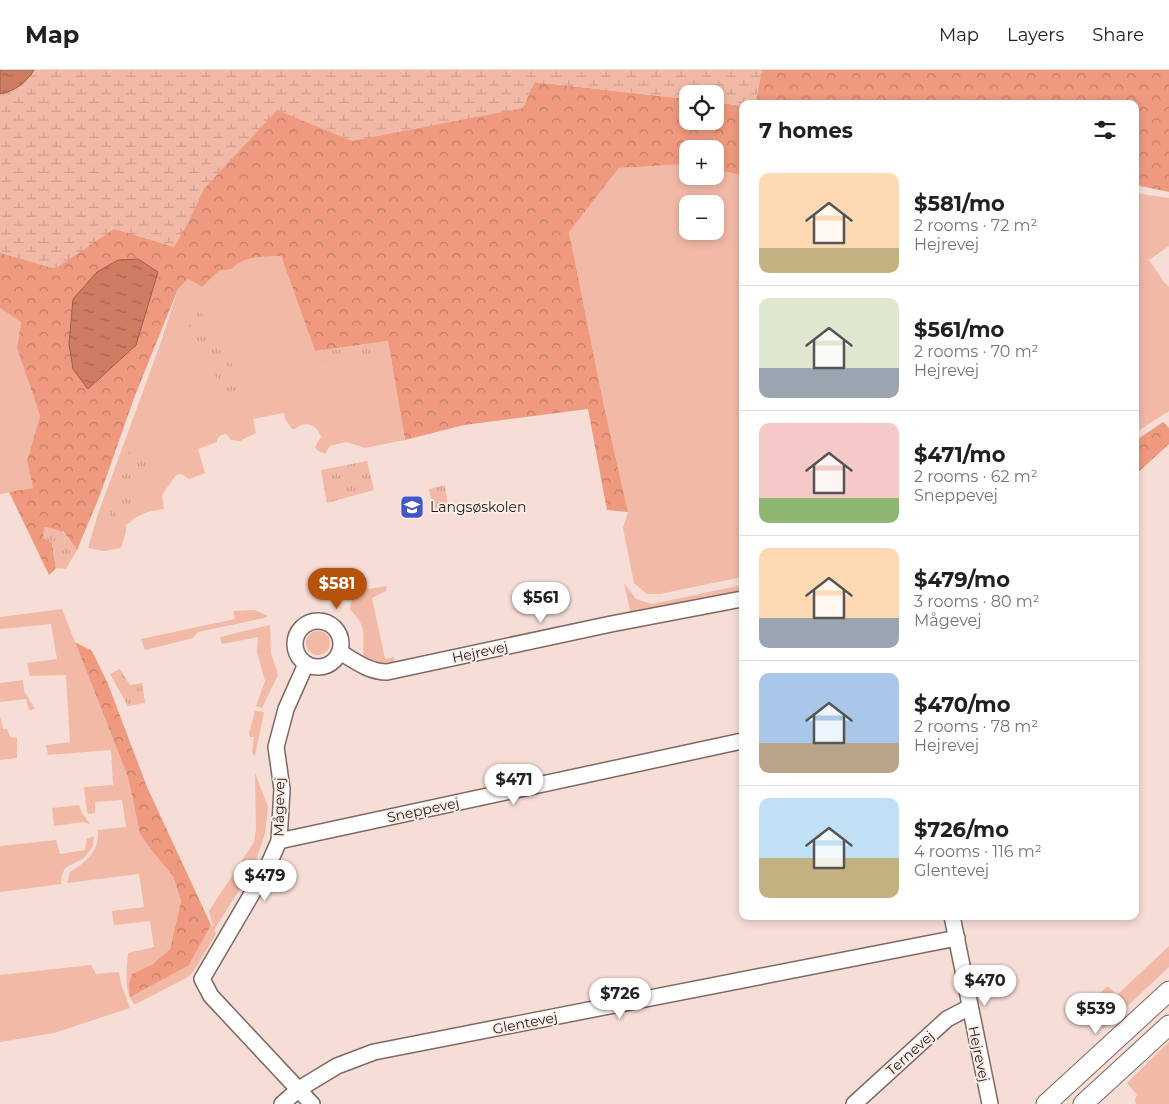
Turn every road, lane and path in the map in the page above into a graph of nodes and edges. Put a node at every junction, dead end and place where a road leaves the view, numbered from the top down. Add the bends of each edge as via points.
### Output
1 (739, 600) edge
2 (340, 652) junction
3 (306, 664) junction
4 (739, 742) edge
5 (279, 841) junction
6 (953, 920) edge
7 (957, 938) junction
8 (1169, 991) edge
9 (970, 1007) junction
10 (1169, 1025) edge
11 (299, 1089) junction
12 (282, 1104) edge
13 (312, 1104) edge
14 (854, 1104) edge
15 (990, 1104) edge
16 (1046, 1104) edge
17 (1083, 1104) edge

1 - 2 street, Hejrevej via 387,672 369,669
2 - 3 street via 328,664 318,667
2 - 3 street via 341,638 334,626 321,621 308,623 298,632 294,644 298,656
3 - 5 street, Mågevej via 286,709 276,747 282,789
4 - 5 street, Sneppevej
5 - 11 street, Mågevej via 267,868 202,979 211,996
6 - 7 street, Hejrevej
7 - 9 street, Hejrevej
7 - 11 street, Glentevej via 374,1052 336,1066
8 - 16 street
9 - 14 street, Ternevej via 947,1019
9 - 15 street, Hejrevej
10 - 17 street
11 - 12 street, Glentevej
11 - 13 street, Mågevej

